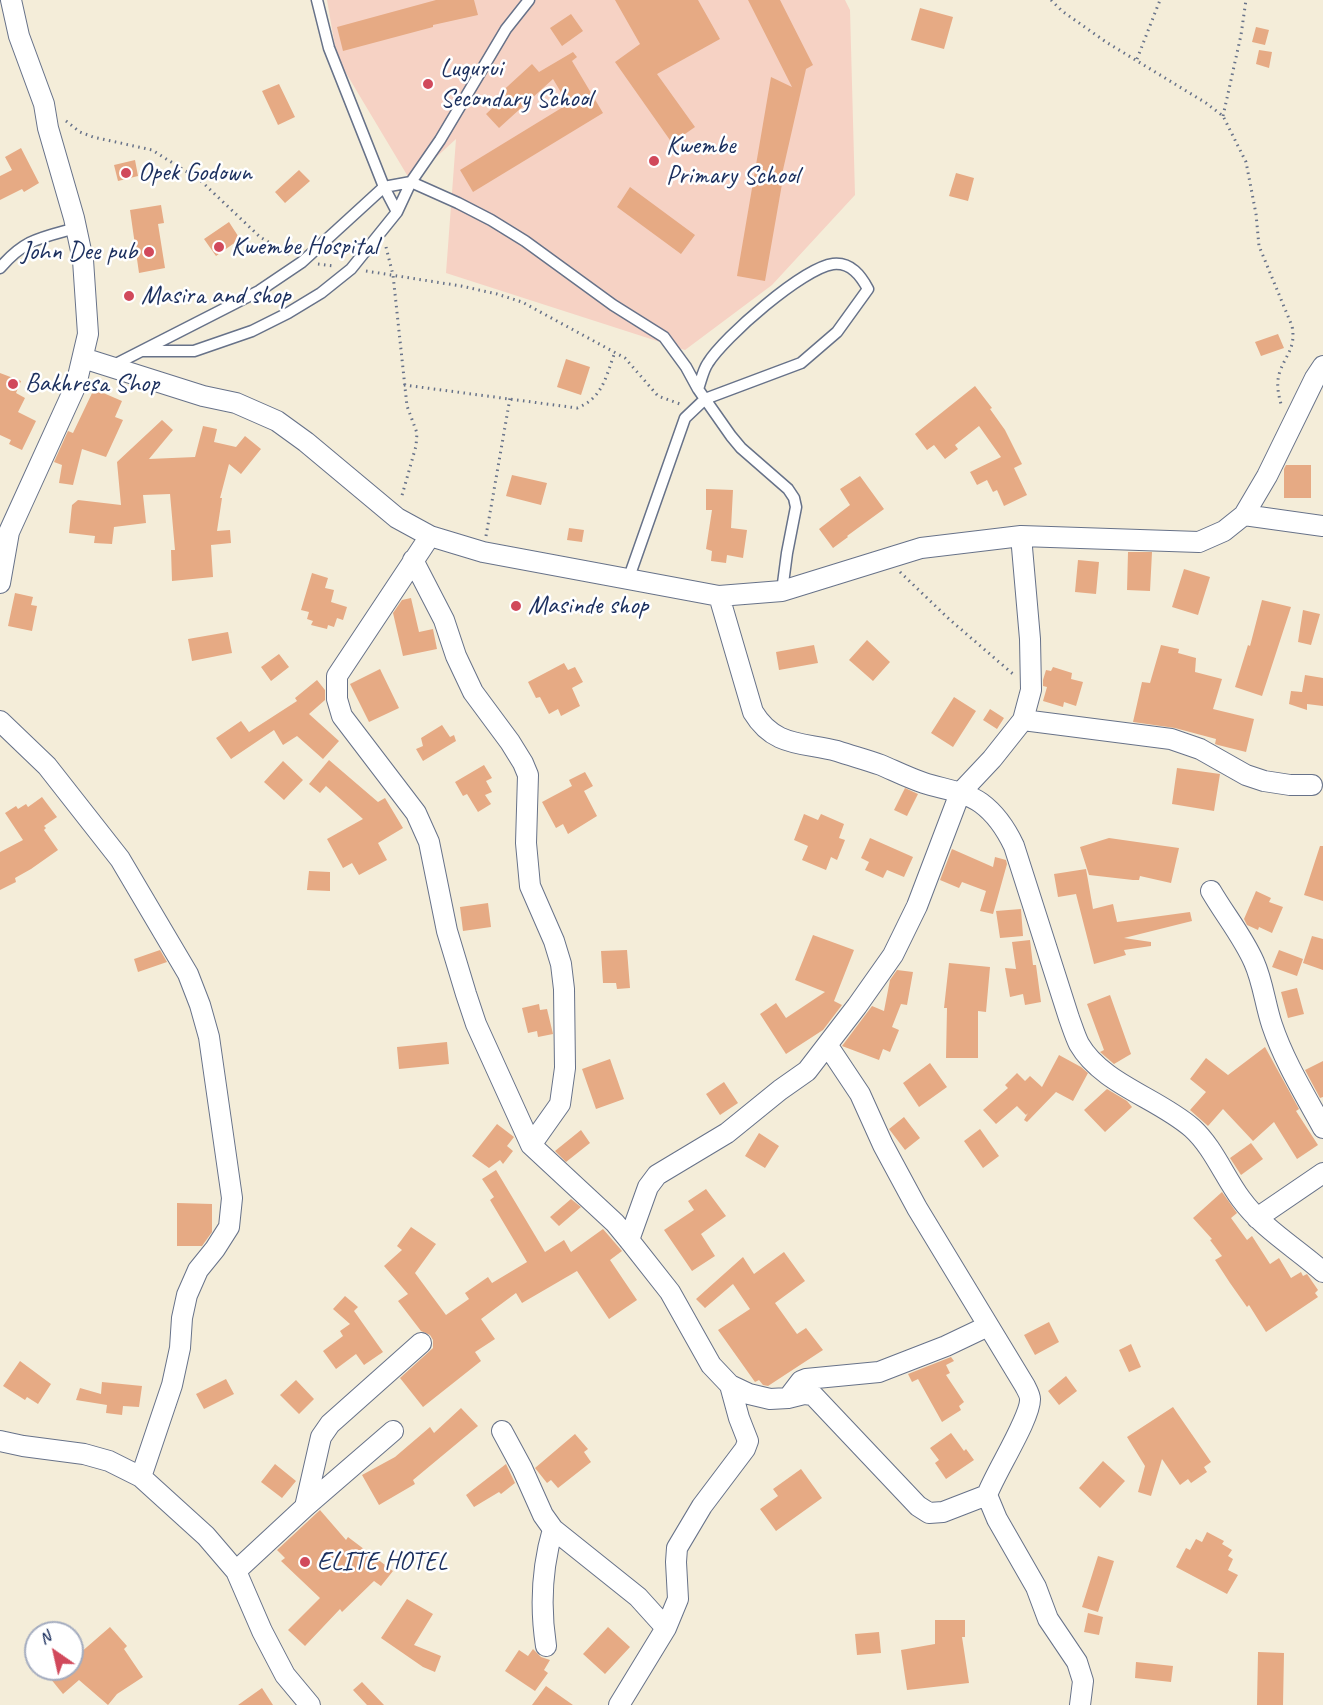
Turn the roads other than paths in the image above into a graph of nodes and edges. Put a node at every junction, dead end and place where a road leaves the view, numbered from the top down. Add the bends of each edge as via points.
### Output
1 (11, 0) edge
2 (317, 0) edge
3 (529, 0) edge
4 (411, 182) junction
5 (384, 187) junction
6 (397, 212) junction
7 (76, 228) junction
8 (0, 268) edge
9 (140, 352) junction
10 (83, 358) junction
11 (1323, 366) edge
12 (110, 367) junction
13 (698, 389) junction
14 (705, 399) junction
15 (1244, 515) junction
16 (1323, 526) edge
17 (5, 527) edge
18 (430, 536) junction
19 (1021, 536) junction
20 (413, 560) junction
21 (628, 580) junction
22 (0, 583) edge
23 (782, 591) junction
24 (718, 596) junction
25 (1023, 720) junction
26 (0, 721) edge
27 (1312, 785) dead end
28 (960, 793) junction
29 (1211, 891) dead end
30 (828, 1046) junction
31 (1323, 1128) edge
32 (531, 1145) junction
33 (1323, 1173) edge
34 (1257, 1218) junction
35 (629, 1240) junction
36 (1323, 1272) edge
37 (988, 1326) junction
38 (421, 1343) dead end
39 (730, 1384) junction
40 (788, 1398) junction
41 (393, 1431) dead end
42 (502, 1431) dead end
43 (0, 1441) edge
44 (141, 1477) junction
45 (987, 1495) junction
46 (304, 1507) junction
47 (553, 1529) junction
48 (236, 1570) junction
49 (666, 1629) junction
50 (546, 1646) dead end
51 (310, 1705) edge
52 (619, 1705) edge
53 (1080, 1705) edge

1 - 7 street via 19,36 44,104
2 - 5 lane via 329,48
3 - 4 lane
4 - 5 lane
4 - 6 lane
4 - 13 lane via 500,225 664,337
5 - 6 lane
5 - 9 lane via 302,262 259,291
6 - 9 lane via 351,269 288,313 252,331 194,351
7 - 8 lane via 21,246
7 - 10 street via 83,260 88,333
9 - 12 lane
10 - 12 street
10 - 17 street via 76,385
11 - 15 street
12 - 18 street via 236,403 277,422 397,518
13 - 14 lane
13 - 14 lane via 708,363 750,317 814,271 835,264 860,274 868,289 837,332 801,363
14 - 21 lane via 685,418
14 - 23 lane via 741,448 794,498 796,507
15 - 16 street
15 - 19 street via 1224,531 1199,542
17 - 22 street
18 - 20 street
18 - 21 street via 483,552
19 - 23 street via 921,548
19 - 25 street via 1031,690
20 - 32 street via 444,620 473,692 524,763 528,775 526,843 530,886 561,963 565,1068 560,1104
20 - 32 street via 338,676 337,699 342,716 416,813 429,842 447,931 476,1024
21 - 24 street
23 - 24 street
24 - 28 street via 753,712 768,732 879,764
25 - 27 street via 1171,740 1200,749 1264,781
25 - 28 street
26 - 44 street via 47,766 120,859 188,974 209,1037 232,1198 229,1227 198,1270 187,1295 172,1385
28 - 30 street via 917,906 893,955
28 - 34 street via 979,801 1005,827 1078,1042 1102,1071 1193,1129
29 - 31 street via 1246,946 1280,1045
30 - 35 street via 807,1071 727,1133 657,1175 648,1187
30 - 37 street via 860,1094 916,1208
32 - 35 street
33 - 34 street
34 - 36 street
35 - 39 street via 670,1292 711,1365
37 - 40 street via 879,1372 806,1379
37 - 45 street via 1030,1399 1027,1414
38 - 46 street via 330,1424 321,1437
39 - 40 street via 748,1394
39 - 49 street via 748,1441 677,1548 678,1599
40 - 45 street via 813,1395 929,1513 943,1512
41 - 46 street
42 - 47 street
43 - 44 street via 84,1454
44 - 48 street via 206,1536
45 - 53 street via 1036,1587 1048,1619 1077,1662 1083,1681
46 - 48 street
47 - 49 street via 638,1597
47 - 50 street via 544,1573 542,1623
48 - 51 street via 285,1675
49 - 52 street

